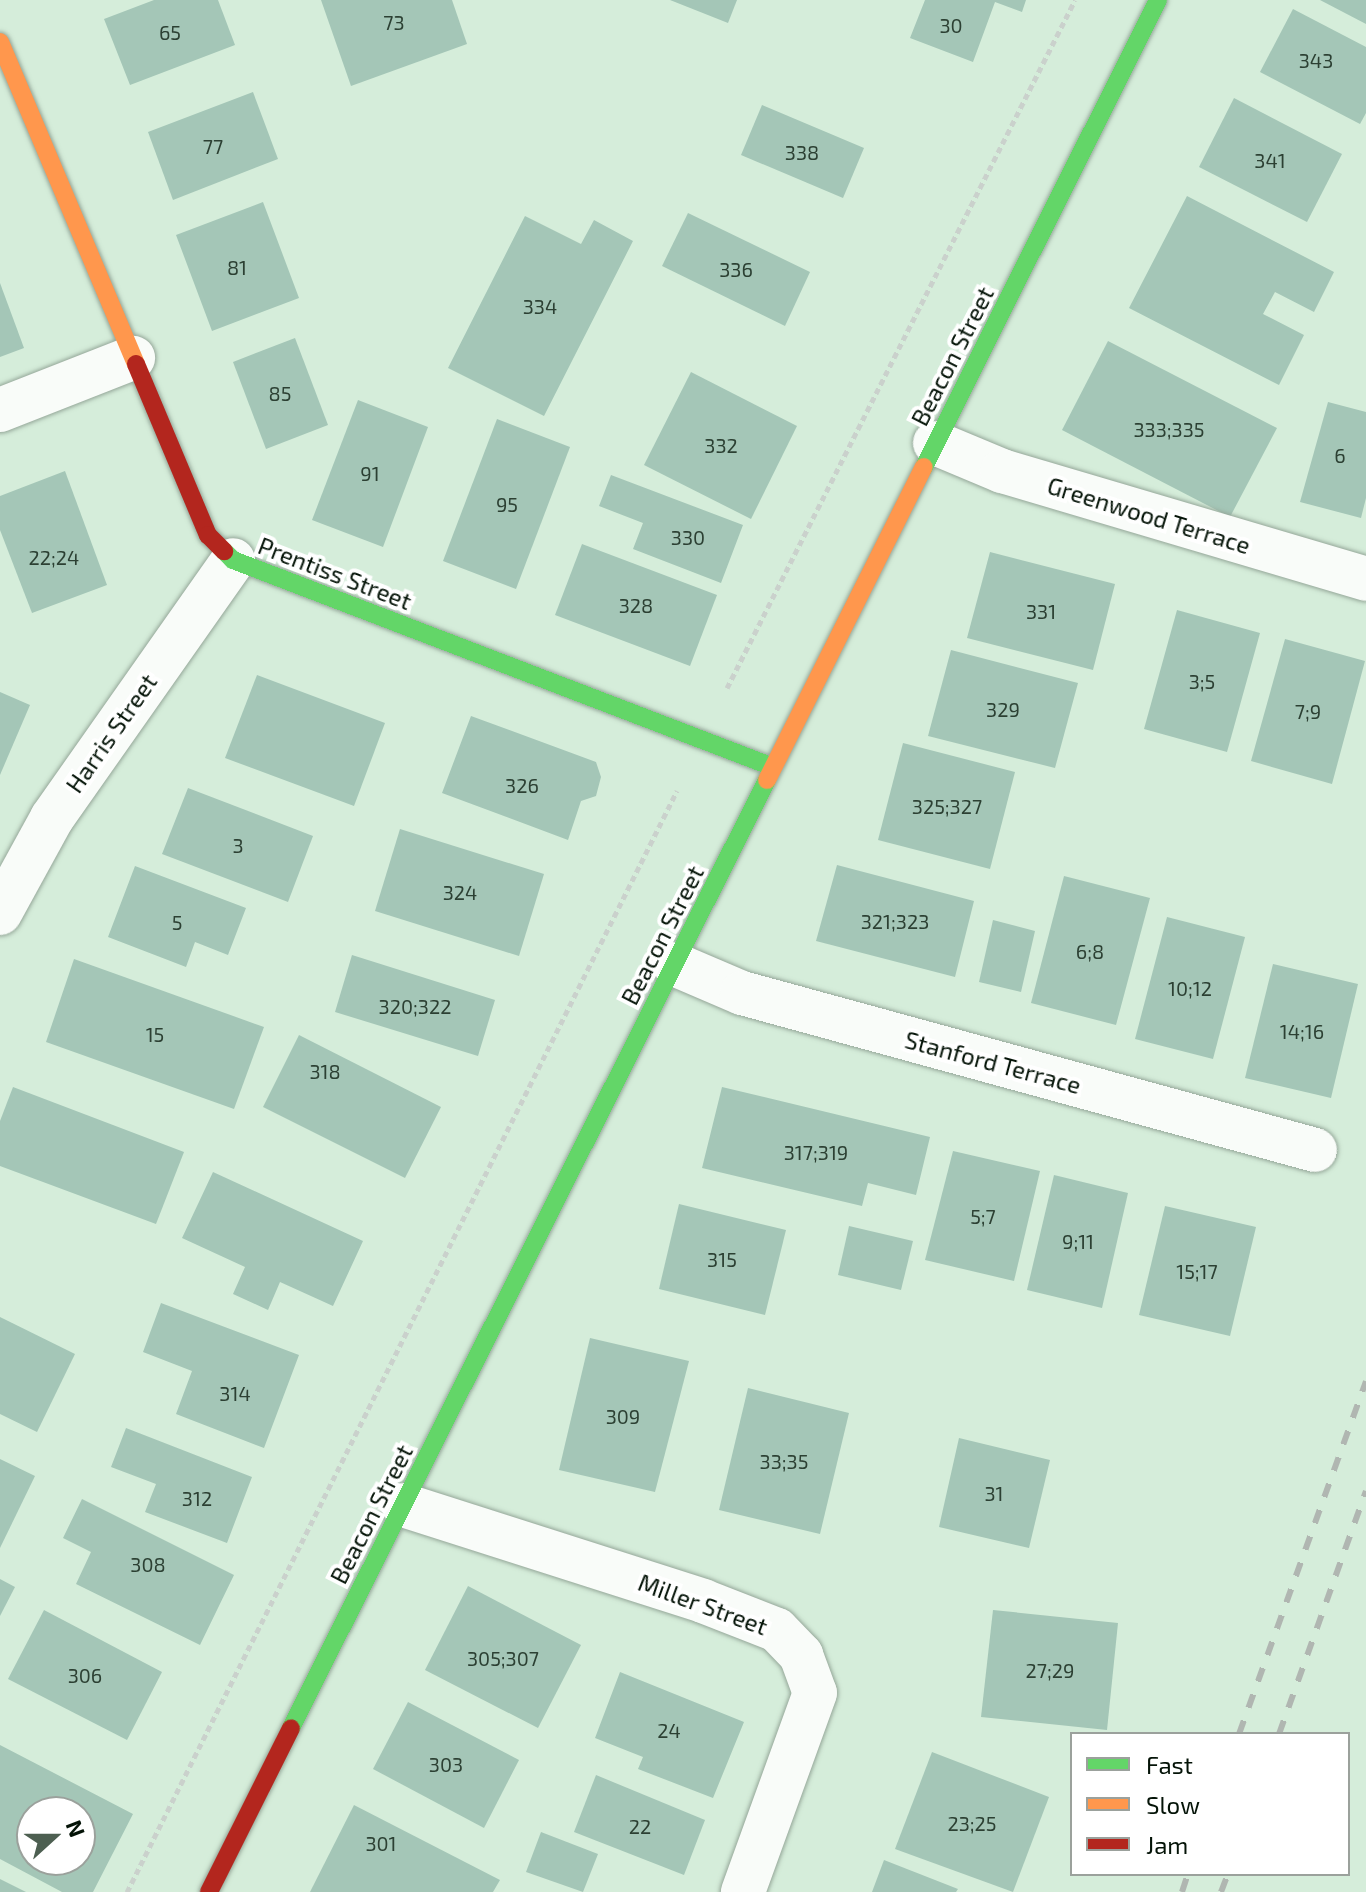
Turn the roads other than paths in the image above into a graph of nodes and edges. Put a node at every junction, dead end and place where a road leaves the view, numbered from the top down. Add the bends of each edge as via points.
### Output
1 (1158, 0) edge
2 (0, 42) edge
3 (133, 358) junction
4 (0, 410) edge
5 (935, 443) junction
6 (233, 560) junction
7 (1366, 579) edge
8 (773, 767) junction
9 (0, 913) edge
10 (674, 964) junction
11 (1315, 1150) dead end
12 (403, 1505) junction
13 (209, 1892) edge
14 (743, 1892) edge

1 - 5 main road, Beacon Street
2 - 3 main road, Prentiss Street
3 - 4 street
3 - 6 main road, Prentiss Street via 208,535
5 - 7 street, Greenwood Terrace via 1002,471
5 - 8 main road, Beacon Street
6 - 8 main road, Prentiss Street
6 - 9 street, Harris Street via 52,818
8 - 10 main road, Beacon Street
10 - 11 street, Stanford Terrace via 742,993
10 - 12 main road, Beacon Street
12 - 13 main road, Beacon Street
12 - 14 street, Miller Street via 703,1601 777,1630 801,1655 815,1693

